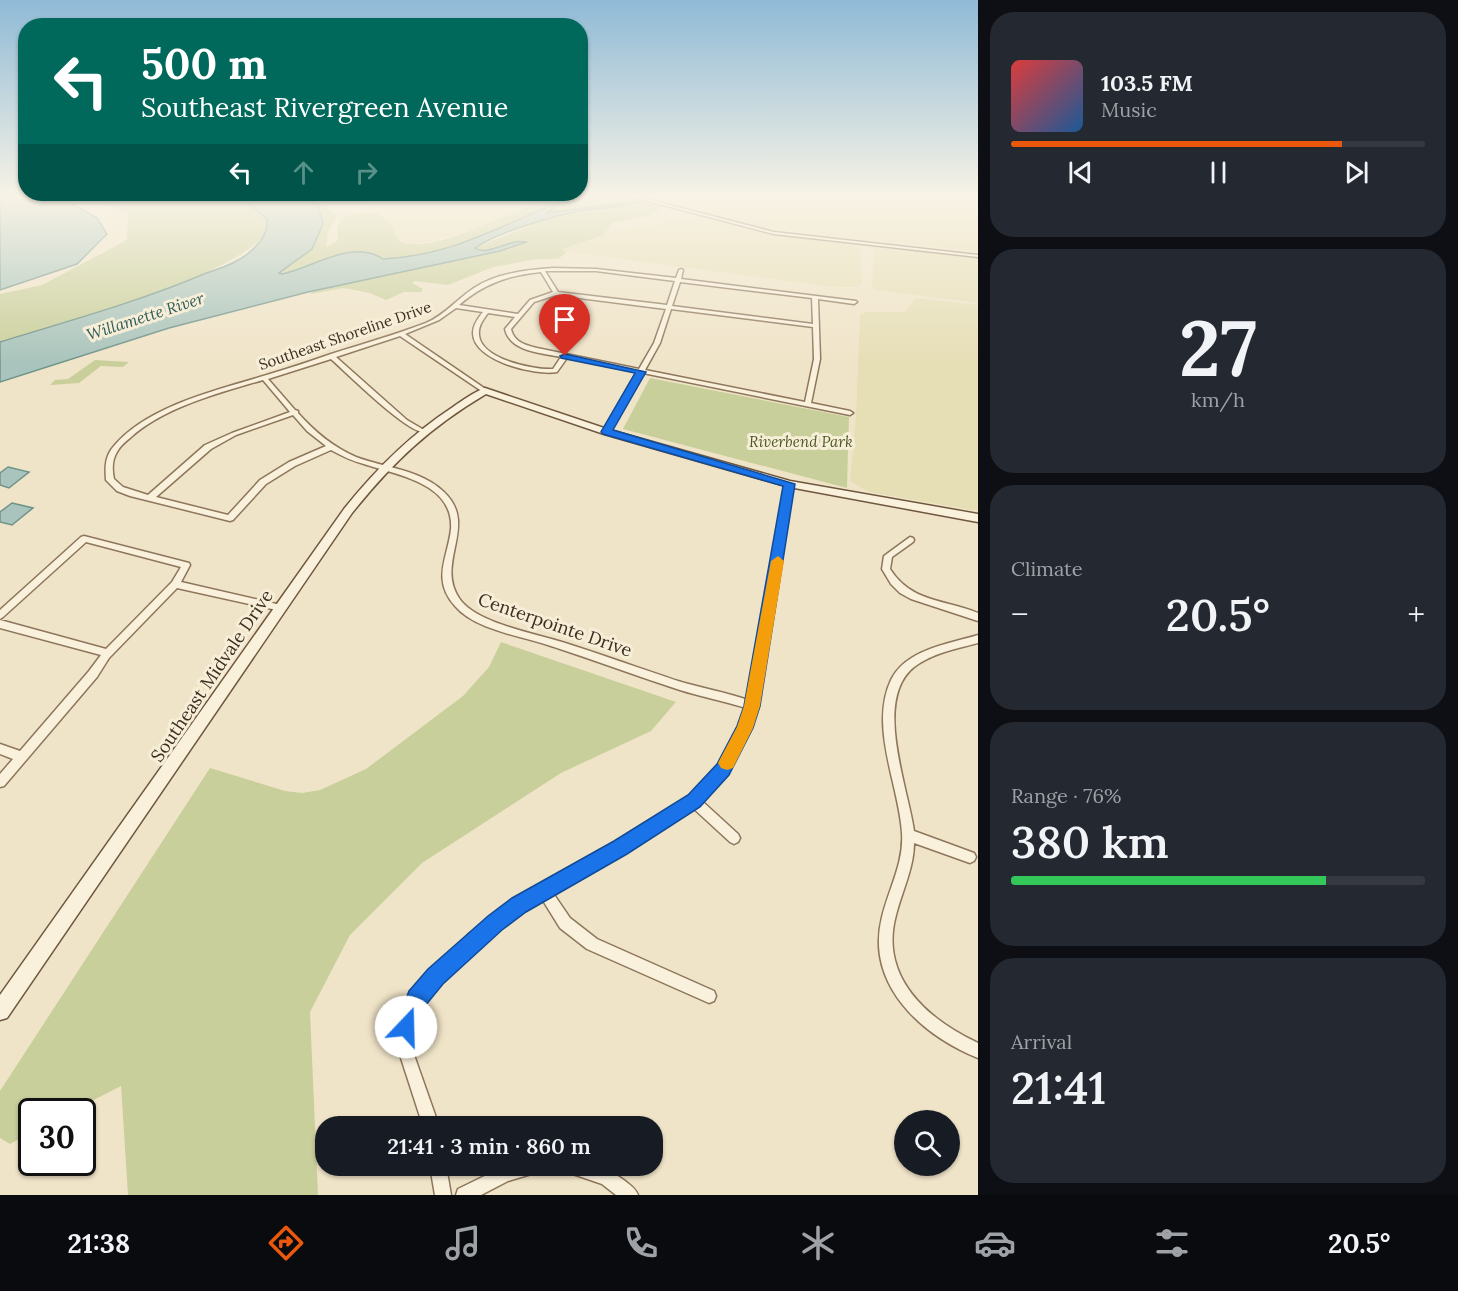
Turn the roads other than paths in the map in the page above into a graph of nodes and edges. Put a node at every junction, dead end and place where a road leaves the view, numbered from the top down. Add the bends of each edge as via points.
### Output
1 (940, 252) edge
2 (978, 256) edge
3 (542, 270) junction
4 (681, 270) dead end
5 (678, 280) junction
6 (556, 293) junction
7 (815, 298) junction
8 (854, 303) dead end
9 (456, 306) junction
10 (670, 307) junction
11 (486, 311) junction
12 (517, 316) junction
13 (816, 326) junction
14 (401, 334) junction
15 (331, 356) junction
16 (565, 356) junction
17 (641, 372) junction
18 (264, 378) junction
19 (485, 391) junction
20 (808, 404) junction
21 (296, 412) junction
22 (850, 413) dead end
23 (422, 431) junction
24 (607, 432) junction
25 (331, 447) junction
26 (383, 467) junction
27 (789, 484) junction
28 (150, 498) junction
29 (978, 518) edge
30 (910, 540) dead end
31 (175, 584) junction
32 (281, 608) junction
33 (0, 615) edge
34 (978, 617) edge
35 (0, 624) edge
36 (978, 639) edge
37 (107, 653) junction
38 (752, 706) junction
39 (0, 749) edge
40 (20, 756) junction
41 (0, 782) edge
42 (694, 801) junction
43 (909, 835) junction
44 (734, 837) dead end
45 (970, 857) dead end
46 (544, 890) junction
47 (709, 996) dead end
48 (0, 1011) edge
49 (978, 1051) edge
50 (428, 1116) edge
51 (440, 1176) edge
52 (501, 1176) edge
53 (601, 1176) edge
54 (443, 1195) edge
55 (464, 1195) edge
56 (630, 1195) edge

1 - 2 street
3 - 5 street, Southeast Shoreline Drive via 596,270
3 - 6 street
3 - 9 street, Southeast Shoreline Drive via 483,285
4 - 5 street
5 - 7 street, Southeast Shoreline Drive
5 - 10 street
6 - 10 street
6 - 12 street via 532,301
7 - 8 street, Southeast Shoreline Drive
7 - 13 street
9 - 11 street
9 - 14 street, Southeast Shoreline Drive via 440,318
10 - 13 street
10 - 17 street
11 - 12 street
11 - 16 street via 475,326 475,335 486,352 521,367 550,372
12 - 16 street via 508,329 514,341
13 - 20 street via 817,358
14 - 15 street, Southeast Shoreline Drive
14 - 19 street
15 - 18 street, Southeast Shoreline Drive
15 - 23 street via 405,421
16 - 17 street
17 - 20 street
17 - 24 street
18 - 21 street
18 - 28 street, Southeast Shoreline Drive via 167,413 120,444 109,460 110,480 120,489
19 - 23 street, Southeast Midvale Drive
19 - 24 street
20 - 22 street
21 - 25 street
21 - 28 street via 208,447
23 - 26 street, Southeast Midvale Drive
24 - 27 street
25 - 26 street, Centerpointe Drive
25 - 28 street, Southeast Shoreline Drive via 262,482 230,518
26 - 32 street, Southeast Midvale Drive
26 - 38 street, Centerpointe Drive via 425,482 455,511 457,529 444,574 451,594 466,612 680,686
27 - 29 street
27 - 38 street
30 - 34 street via 888,556 886,569 894,582 923,602
31 - 32 street
31 - 33 street via 186,565 84,539
31 - 37 street
32 - 48 street, Southeast Midvale Drive
35 - 37 street
36 - 43 street via 920,657 896,680 890,693 888,719
37 - 40 street
38 - 42 street via 723,770
39 - 40 street
40 - 41 street
42 - 44 street
42 - 46 street
43 - 45 street
43 - 49 street via 903,880 884,933 889,966 920,1015 946,1035
46 - 47 street via 565,923 592,944
46 - 50 street via 474,939 435,977 411,1009 406,1027 407,1055
51 - 54 street
52 - 55 street
53 - 56 street

